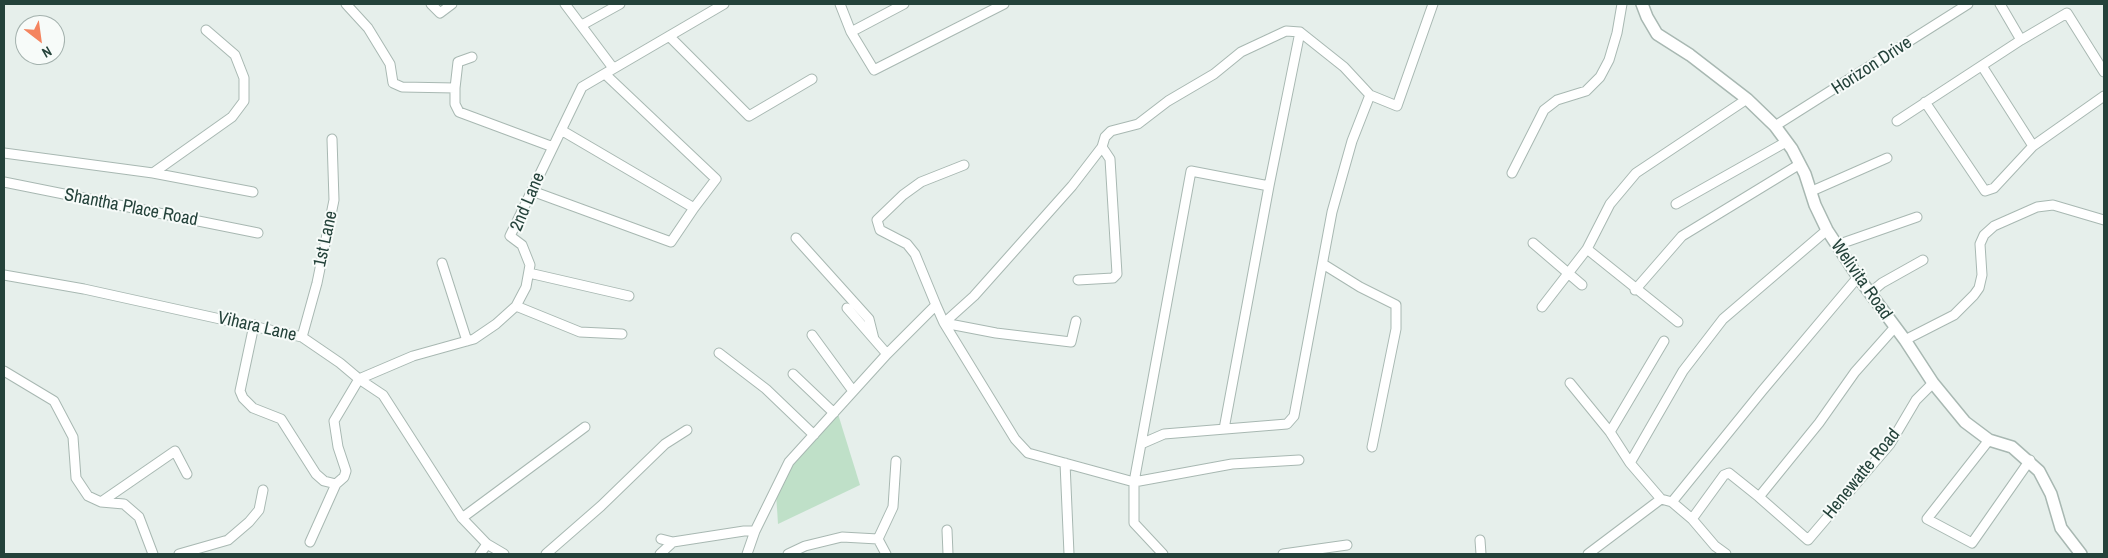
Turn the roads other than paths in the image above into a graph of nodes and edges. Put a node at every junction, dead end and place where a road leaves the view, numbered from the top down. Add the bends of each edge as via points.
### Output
1 (346, 4) edge
2 (431, 4) edge
3 (452, 4) edge
4 (565, 4) edge
5 (620, 4) edge
6 (724, 4) edge
7 (840, 4) edge
8 (904, 4) edge
9 (1004, 4) edge
10 (1433, 4) edge
11 (1622, 4) edge
12 (1642, 4) edge
13 (1968, 4) edge
14 (2000, 4) edge
15 (582, 25) junction
16 (206, 30) dead end
17 (852, 32) junction
18 (1300, 32) junction
19 (669, 36) junction
20 (2021, 40) junction
21 (472, 58) dead end
22 (1982, 66) junction
23 (613, 68) junction
24 (2104, 72) edge
25 (605, 74) junction
26 (812, 79) dead end
27 (455, 88) junction
28 (1370, 95) junction
29 (2104, 96) edge
30 (1746, 99) junction
31 (1925, 102) junction
32 (1898, 121) dead end
33 (1775, 126) junction
34 (561, 130) junction
35 (332, 139) dead end
36 (1786, 142) junction
37 (2033, 146) junction
38 (553, 147) junction
39 (1102, 147) junction
40 (4, 154) edge
41 (1887, 158) dead end
42 (1800, 164) junction
43 (964, 165) dead end
44 (153, 173) junction
45 (1512, 174) dead end
46 (4, 182) edge
47 (1269, 186) junction
48 (532, 190) junction
49 (1812, 191) junction
50 (253, 192) dead end
51 (1676, 204) dead end
52 (694, 208) junction
53 (1918, 217) dead end
54 (2104, 220) edge
55 (1827, 230) junction
56 (258, 233) dead end
57 (796, 238) dead end
58 (1533, 243) dead end
59 (1837, 244) junction
60 (1586, 249) junction
61 (1923, 260) dead end
62 (442, 263) dead end
63 (1323, 264) junction
64 (1567, 272) junction
65 (528, 273) junction
66 (4, 275) edge
67 (1858, 278) junction
68 (1078, 280) dead end
69 (1582, 285) dead end
70 (1636, 290) junction
71 (1870, 293) junction
72 (629, 296) dead end
73 (936, 305) junction
74 (516, 306) junction
75 (1542, 307) dead end
76 (846, 308) dead end
77 (1076, 321) dead end
78 (1678, 322) dead end
79 (944, 323) junction
80 (254, 325) junction
81 (1895, 327) junction
82 (622, 334) dead end
83 (812, 335) dead end
84 (302, 337) junction
85 (874, 339) junction
86 (1664, 340) dead end
87 (1905, 340) junction
88 (467, 341) junction
89 (719, 353) dead end
90 (887, 354) junction
91 (4, 371) edge
92 (793, 374) dead end
93 (359, 379) junction
94 (1570, 383) dead end
95 (1933, 383) junction
96 (853, 391) junction
97 (834, 413) junction
98 (585, 427) dead end
99 (1224, 429) junction
100 (688, 430) dead end
101 (1610, 432) junction
102 (814, 434) junction
103 (1989, 440) junction
104 (1141, 444) junction
105 (1372, 447) dead end
106 (1299, 460) dead end
107 (2030, 460) junction
108 (896, 461) dead end
109 (1065, 463) junction
110 (1630, 463) junction
111 (187, 474) dead end
112 (1134, 482) junction
113 (336, 484) junction
114 (263, 490) dead end
115 (1759, 497) junction
116 (1661, 499) junction
117 (100, 502) junction
118 (1672, 502) junction
119 (462, 518) junction
120 (1692, 519) junction
121 (947, 530) dead end
122 (755, 531) junction
123 (661, 539) dead end
124 (878, 539) junction
125 (1480, 540) dead end
126 (310, 542) dead end
127 (672, 542) junction
128 (487, 544) junction
129 (1347, 546) dead end
130 (153, 554) edge
131 (179, 554) edge
132 (480, 554) edge
133 (504, 554) edge
134 (546, 554) edge
135 (660, 554) edge
136 (747, 554) edge
137 (788, 554) edge
138 (886, 554) edge
139 (948, 554) edge
140 (1069, 554) edge
141 (1163, 554) edge
142 (1282, 554) edge
143 (1481, 554) edge
144 (1588, 554) edge
145 (1726, 554) edge
146 (2081, 554) edge

1 - 27 street via 368,28 390,64 394,83 402,87
2 - 3 street via 440,13
4 - 15 street
5 - 15 street
6 - 19 street, 2nd Lane
7 - 17 street
8 - 17 street
9 - 17 street via 874,70
10 - 28 street via 1400,102 1397,106
11 - 45 street via 1609,60 1600,77 1586,90 1557,100 1544,110
12 - 30 street, Welivita Road via 1657,34 1690,55
13 - 33 street, Horizon Drive
14 - 20 street
15 - 23 street
16 - 44 street via 235,55 244,78 244,101 232,117
18 - 28 street via 1344,67
18 - 39 street via 1286,31 1241,52 1214,74 1168,101 1138,124 1111,131
18 - 47 street
19 - 23 street, 2nd Lane
19 - 26 street via 749,116
20 - 22 street
20 - 24 street via 2067,13
21 - 27 street via 458,62
22 - 31 street
22 - 37 street
23 - 25 street, 2nd Lane
25 - 34 street, 2nd Lane via 582,87
25 - 52 street via 716,179
27 - 38 street via 458,112
28 - 63 street via 1352,141
29 - 37 street
30 - 33 street, Welivita Road
30 - 60 street via 1636,173 1610,204
31 - 32 street
31 - 37 street via 1985,191 1994,188
33 - 36 street, Welivita Road
34 - 38 street, 2nd Lane
34 - 52 street
35 - 84 street, 1st Lane via 334,200
36 - 42 street, Welivita Road
36 - 51 street
38 - 48 street, 2nd Lane
39 - 68 street via 1110,159 1117,274 1113,278
39 - 79 street via 1072,186 974,296
40 - 44 street
41 - 49 street
42 - 49 street, Welivita Road
42 - 70 street via 1682,236
43 - 73 street via 922,182 877,220 880,230 907,244 915,254
44 - 50 street
46 - 56 street, Shantha Place Road
47 - 99 street
47 - 104 street via 1191,171
48 - 52 street via 671,242
48 - 65 street, 2nd Lane via 510,236 522,245 530,265
49 - 55 street, Welivita Road
53 - 59 street
54 - 87 street via 2053,205 2037,207 1994,226 1980,244 1982,275 1979,288 1954,315
55 - 59 street, Welivita Road
55 - 110 street via 1723,319 1683,371
57 - 85 street via 869,319
58 - 64 street
59 - 67 street, Welivita Road
60 - 64 street
60 - 70 street
61 - 71 street
62 - 88 street
63 - 99 street via 1294,416 1287,424
63 - 105 street via 1396,305 1396,329
64 - 69 street
64 - 75 street
65 - 72 street
65 - 74 street, 2nd Lane via 526,287
66 - 80 street, Vihara Lane via 84,288
67 - 71 street, Welivita Road
67 - 118 street
70 - 78 street
71 - 81 street, Welivita Road
73 - 79 street
73 - 90 street
74 - 82 street via 580,332
74 - 88 street, 2nd Lane via 496,324
76 - 85 street
77 - 79 street via 1071,342
79 - 109 street via 1028,453
80 - 84 street, Vihara Lane
80 - 113 street via 240,391 243,398 253,408 281,418 316,474 324,481
81 - 87 street, Welivita Road
81 - 115 street via 1855,372 1819,423
83 - 96 street
84 - 93 street, Vihara Lane
85 - 90 street
86 - 101 street
87 - 95 street, Welivita Road
88 - 93 street, 2nd Lane via 413,356
89 - 102 street via 766,389
90 - 96 street
91 - 117 street via 54,401 72,437 76,478 88,496
92 - 97 street
93 - 113 street via 334,421 346,471 344,478
93 - 119 street, Vihara Lane via 383,395
94 - 101 street
95 - 103 street, Welivita Road via 1966,422
95 - 115 street, Henewatte Road via 1916,400 1890,444 1808,540
96 - 97 street
97 - 102 street
98 - 119 street
99 - 104 street via 1164,434
100 - 134 street via 665,444
101 - 110 street
102 - 122 street via 789,462
103 - 107 street, Welivita Road via 2012,447
103 - 107 street via 1927,519 1972,543
104 - 112 street
106 - 112 street via 1232,464
107 - 146 street, Welivita Road via 2046,482 2061,528
108 - 124 street via 893,507
109 - 112 street
109 - 140 street
110 - 116 street
111 - 117 street via 175,451
112 - 141 street via 1134,523
113 - 126 street
114 - 131 street via 259,510 228,540
115 - 120 street via 1730,473 1724,475
116 - 118 street
116 - 144 street
117 - 130 street via 124,504 139,517
118 - 120 street
119 - 128 street, Vihara Lane
120 - 145 street
121 - 139 street
122 - 127 street
122 - 136 street
123 - 127 street
124 - 137 street via 842,537 805,546
124 - 138 street
125 - 143 street
127 - 135 street
128 - 132 street
128 - 133 street, Vihara Lane
129 - 142 street

